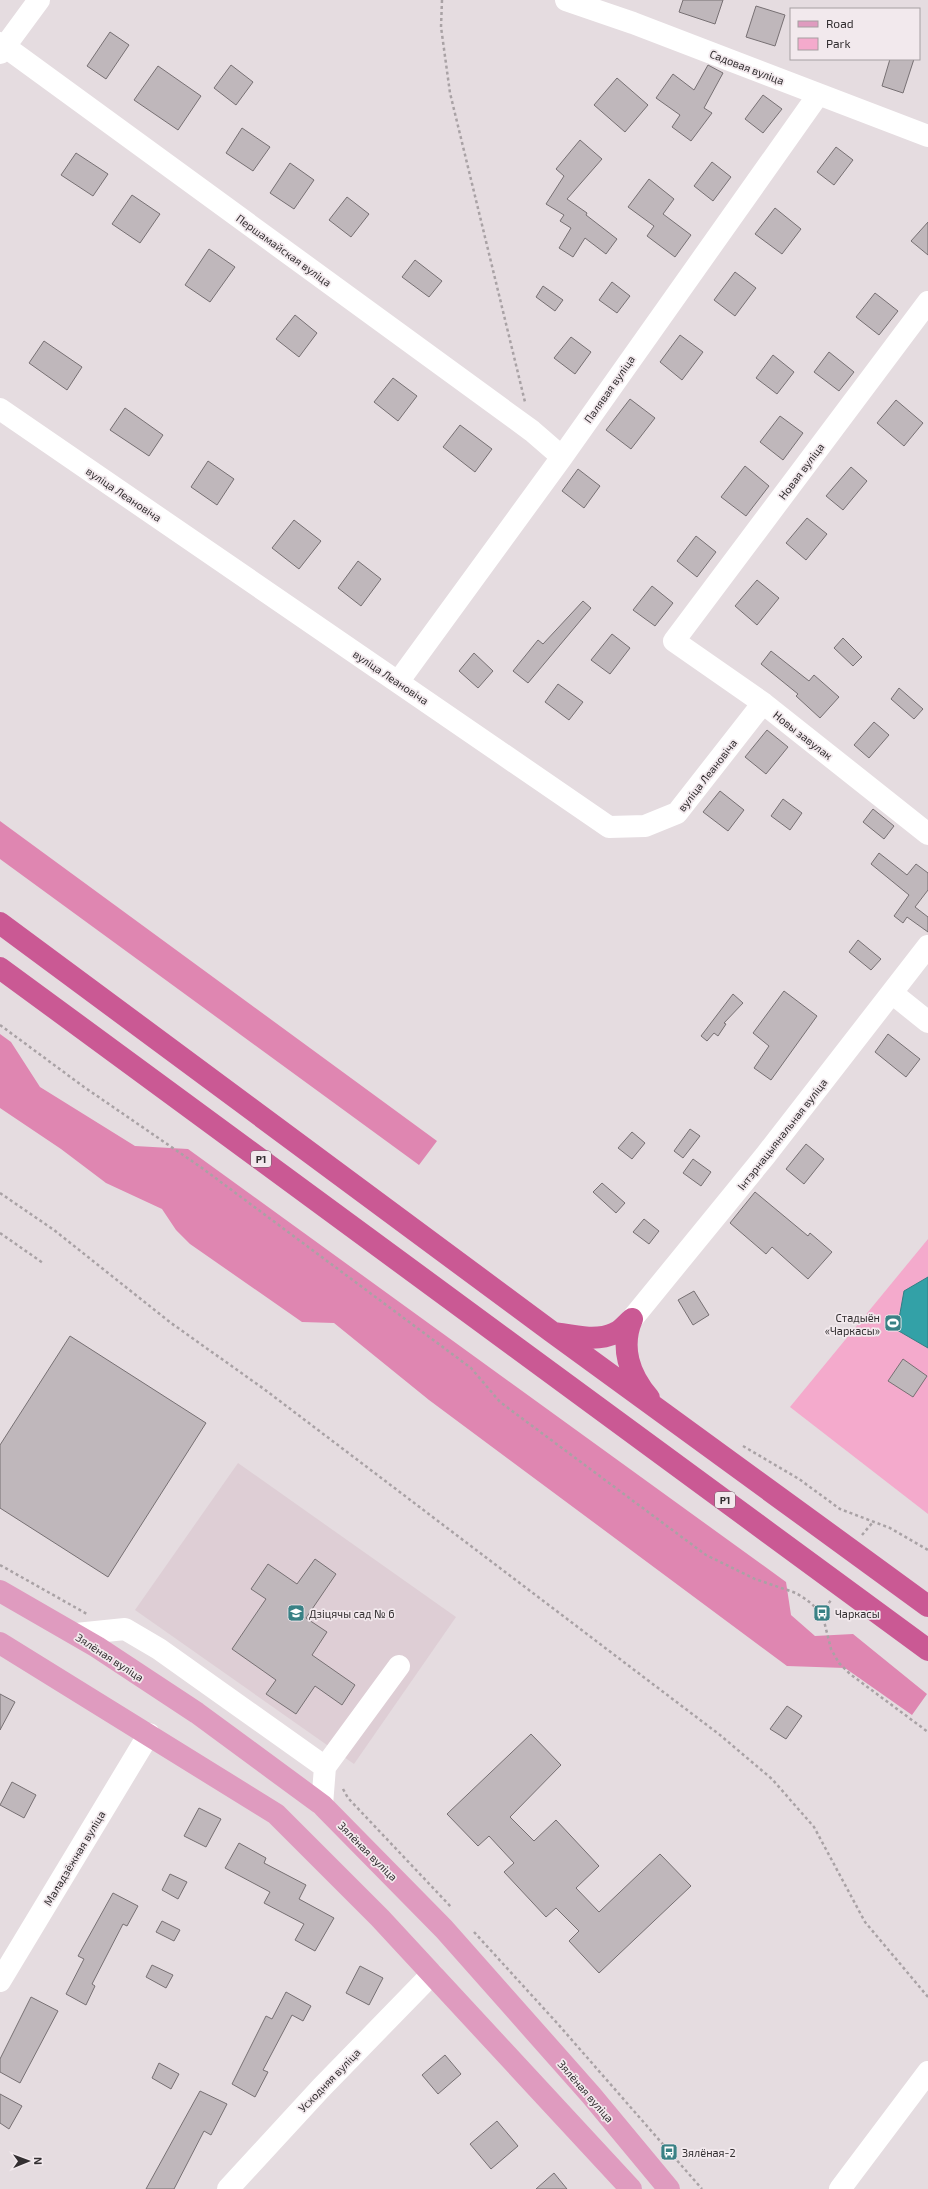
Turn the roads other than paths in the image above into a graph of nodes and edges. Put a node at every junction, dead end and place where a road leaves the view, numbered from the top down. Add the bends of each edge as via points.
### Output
1 (38, 0) edge
2 (566, 0) edge
3 (2, 48) edge
4 (818, 94) junction
5 (928, 136) edge
6 (928, 302) edge
7 (0, 409) edge
8 (562, 457) junction
9 (674, 641) joint
10 (398, 682) junction
11 (763, 704) junction
12 (928, 834) edge
13 (0, 923) edge
14 (928, 946) edge
15 (0, 968) edge
16 (892, 993) junction
17 (928, 1022) edge
18 (632, 1318) junction
19 (552, 1332) junction
20 (663, 1413) junction
21 (0, 1591) edge
22 (928, 1606) edge
23 (76, 1634) junction
24 (0, 1643) edge
25 (928, 1650) edge
26 (399, 1666) dead end
27 (149, 1734) junction
28 (325, 1767) junction
29 (322, 1805) junction
30 (432, 1974) junction
31 (0, 1981) edge
32 (928, 2072) edge
33 (228, 2189) edge
34 (631, 2189) edge
35 (669, 2189) edge
36 (840, 2189) edge

1 - 3 street
2 - 4 street, Садовая вуліца
3 - 8 street, Першамайская вуліца via 532,431
4 - 5 street, Садовая вуліца
4 - 8 street, Палявая вуліца
6 - 9 street, Новая вуліца
7 - 10 street, вуліца Леановіча
8 - 10 street, Палявая вуліца
9 - 11 street, Новы завулак
10 - 11 street, вуліца Леановіча via 609,827 645,826 677,814
11 - 12 street, Новы завулак
13 - 19 highway
14 - 16 street, Інтэрнацыянальная вуліца
15 - 25 highway, Р1
16 - 17 street
16 - 18 street, Інтэрнацыянальная вуліца via 765,1156
18 - 19 highway via 616,1333 604,1337
18 - 20 highway via 625,1346 626,1355 635,1377
19 - 20 highway
20 - 22 highway
21 - 23 main road, Зялёная вуліца
23 - 28 street via 125,1629 159,1649
23 - 29 main road, Зялёная вуліца via 197,1713
24 - 27 main road
26 - 28 street
27 - 30 main road via 276,1814
27 - 31 street, Маладзёжная вуліца
28 - 29 street
29 - 35 main road, Зялёная вуліца via 444,1929
30 - 33 street, Усходняя вуліца via 321,2088
30 - 34 main road
32 - 36 street

